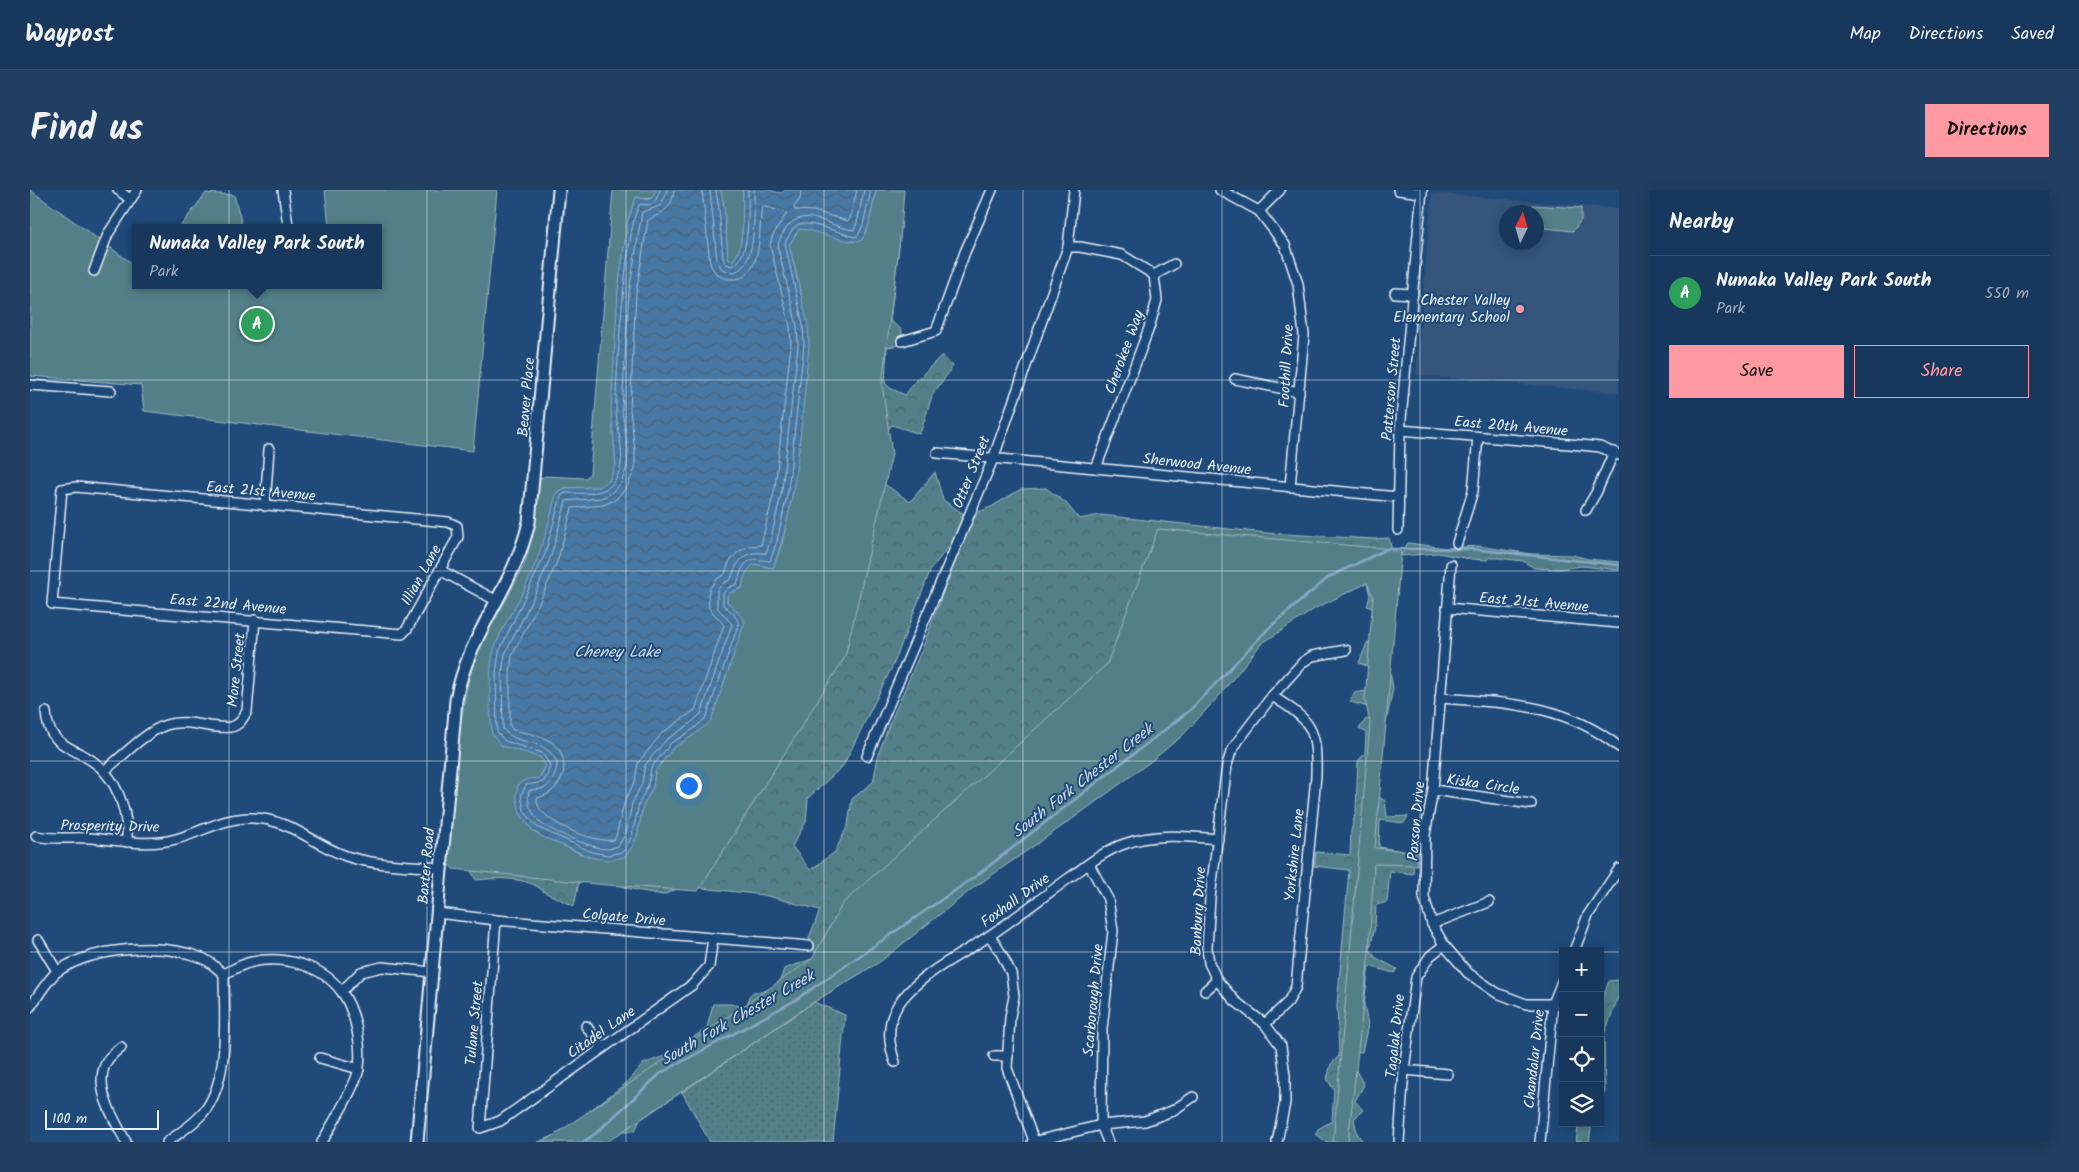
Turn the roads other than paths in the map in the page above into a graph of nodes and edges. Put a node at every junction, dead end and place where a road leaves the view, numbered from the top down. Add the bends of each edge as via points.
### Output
1 (118, 190) edge
2 (137, 190) edge
3 (283, 190) edge
4 (559, 190) edge
5 (992, 190) edge
6 (1074, 190) edge
7 (1220, 190) edge
8 (1280, 190) edge
9 (1398, 190) edge
10 (1422, 192) edge
11 (130, 199) junction
12 (1259, 211) junction
13 (288, 224) edge
14 (1068, 247) junction
15 (1174, 264) dead end
16 (94, 271) dead end
17 (1154, 275) junction
18 (1395, 293) dead end
19 (1413, 294) junction
20 (902, 341) dead end
21 (1235, 379) dead end
22 (30, 384) edge
23 (111, 391) dead end
24 (1299, 392) junction
25 (1400, 430) junction
26 (1478, 437) junction
27 (270, 449) dead end
28 (937, 453) dead end
29 (1616, 453) edge
30 (993, 458) junction
31 (1096, 468) junction
32 (1290, 487) junction
33 (1398, 497) junction
34 (265, 506) junction
35 (1586, 510) dead end
36 (457, 526) joint
37 (1398, 530) dead end
38 (1456, 544) dead end
39 (1451, 565) dead end
40 (440, 570) junction
41 (497, 601) junction
42 (52, 604) joint
43 (1447, 608) junction
44 (255, 620) junction
45 (1619, 623) edge
46 (402, 634) joint
47 (1346, 650) dead end
48 (1272, 696) junction
49 (1440, 698) junction
50 (46, 712) dead end
51 (1619, 747) edge
52 (867, 756) dead end
53 (104, 771) junction
54 (1432, 790) junction
55 (1530, 804) dead end
56 (36, 836) dead end
57 (1218, 839) junction
58 (127, 842) junction
59 (1090, 864) junction
60 (441, 868) junction
61 (1619, 869) edge
62 (1489, 902) dead end
63 (438, 913) junction
64 (496, 920) junction
65 (1432, 924) junction
66 (990, 936) junction
67 (713, 938) junction
68 (38, 940) dead end
69 (1444, 945) junction
70 (809, 946) dead end
71 (1576, 947) edge
72 (57, 971) junction
73 (432, 972) junction
74 (224, 974) junction
75 (1217, 980) junction
76 (1559, 990) edge
77 (342, 991) junction
78 (1205, 991) dead end
79 (1553, 1004) junction
80 (30, 1007) edge
81 (1265, 1024) junction
82 (586, 1026) dead end
83 (121, 1047) dead end
84 (603, 1048) junction
85 (994, 1056) dead end
86 (1008, 1056) junction
87 (320, 1058) dead end
88 (894, 1062) dead end
89 (359, 1069) junction
90 (1404, 1070) junction
91 (1448, 1074) dead end
92 (1192, 1096) dead end
93 (1101, 1125) junction
94 (480, 1128) joint
95 (126, 1142) edge
96 (166, 1142) edge
97 (322, 1142) edge
98 (417, 1142) edge
99 (1033, 1142) edge
100 (1108, 1142) edge
101 (1277, 1142) edge
102 (1399, 1142) edge
103 (1540, 1142) edge

1 - 11 street
2 - 11 street
3 - 13 street
4 - 41 street, Beaver Place via 529,522 519,560
5 - 20 street via 936,331
6 - 14 street, Otter Street
7 - 12 street, Foothill Drive
8 - 12 street
9 - 10 street
10 - 19 street, Patterson Street
11 - 16 street via 108,234
12 - 24 street, Foothill Drive via 1285,245 1298,284 1304,335
14 - 17 street via 1122,255
14 - 30 street, Otter Street
15 - 17 street
17 - 31 street, Cherokee Way via 1157,300 1149,328
18 - 19 street
19 - 25 street, Patterson Street
21 - 24 street
22 - 23 street
24 - 32 street, Foothill Drive
25 - 26 street, East 20th Avenue
25 - 33 street, Patterson Street
26 - 29 street, East 20th Avenue via 1600,447
26 - 38 street via 1473,491
27 - 34 street
28 - 30 street, Sherwood Avenue
29 - 35 street
30 - 31 street, Sherwood Avenue
30 - 52 street, Otter Street
31 - 32 street, Sherwood Avenue
32 - 33 street, Sherwood Avenue
33 - 37 street, Patterson Street
34 - 36 street, East 21st Avenue via 448,522
34 - 42 street, East 21st Avenue via 76,487 62,489
36 - 40 street, Illian Lane via 458,537
39 - 43 street, Paxson Drive
40 - 41 street
40 - 46 street, Illian Lane
41 - 60 street, Baxter Road via 475,642 459,683
42 - 44 street, East 22nd Avenue
43 - 45 street, East 21st Avenue
43 - 49 street, Paxson Drive
44 - 46 street, East 22nd Avenue
44 - 53 street, More Street via 247,711 240,722 232,727 183,723 154,730
47 - 48 street, Banbury Drive via 1312,656
48 - 57 street, Banbury Drive via 1231,752
48 - 81 street, Yorkshire Lane via 1298,713 1313,733 1316,776 1296,986 1288,1002
49 - 51 street via 1521,704 1554,712 1594,728
49 - 54 street, Paxson Drive
50 - 53 street via 46,723 52,735
53 - 58 street via 124,810 128,825
54 - 55 street, Kiska Circle
54 - 65 street, Paxson Drive via 1425,835 1424,898
56 - 58 street, Prosperity Drive
57 - 59 street, Foxhall Drive via 1148,836 1122,845
57 - 75 street, Banbury Drive via 1210,898 1208,948 1209,963
58 - 60 street, Prosperity Drive via 175,839 235,818 253,818 284,824 346,856
59 - 66 street, Foxhall Drive
59 - 93 street, Scarborough Drive via 1108,899 1113,931 1102,1028
60 - 63 street, Baxter Road
61 - 71 street via 1588,915
62 - 65 street
63 - 64 street, Colgate Drive
63 - 73 street, Baxter Road
64 - 67 street, Colgate Drive
64 - 94 street, Tulane Street
65 - 69 street, Paxson Drive
66 - 86 street via 1011,974 1014,996
66 - 88 street, Foxhall Drive via 944,964 902,998 890,1019 889,1046
67 - 70 street, Colgate Drive
67 - 84 street, Citadel Lane via 709,966 692,985
68 - 72 street
69 - 79 street, Paxson Drive via 1468,973 1497,993 1526,1004
69 - 90 street, Tagalak Drive via 1430,956 1416,977
72 - 74 street via 92,956 133,949 175,950 204,959
72 - 80 street
73 - 77 street via 382,968 361,972
73 - 98 street, Baxter Road
74 - 77 street via 251,962 281,959 326,976
74 - 96 street via 224,1047 220,1080 204,1113
75 - 78 street
75 - 81 street, Banbury Drive via 1235,1001
76 - 79 street, Chandalar Drive
77 - 89 street via 354,1016 360,1046
79 - 103 street, Chandalar Drive
81 - 101 street, Banbury Drive via 1281,1046 1285,1075 1284,1109
82 - 84 street
83 - 95 street via 107,1060 100,1079 108,1107
84 - 94 street, Citadel Lane via 500,1121
85 - 86 street
86 - 99 street via 1007,1068
87 - 89 street
89 - 97 street
90 - 91 street
90 - 102 street, Tagalak Drive
92 - 93 street via 1172,1111 1145,1121
93 - 99 street
93 - 100 street, Scarborough Drive

